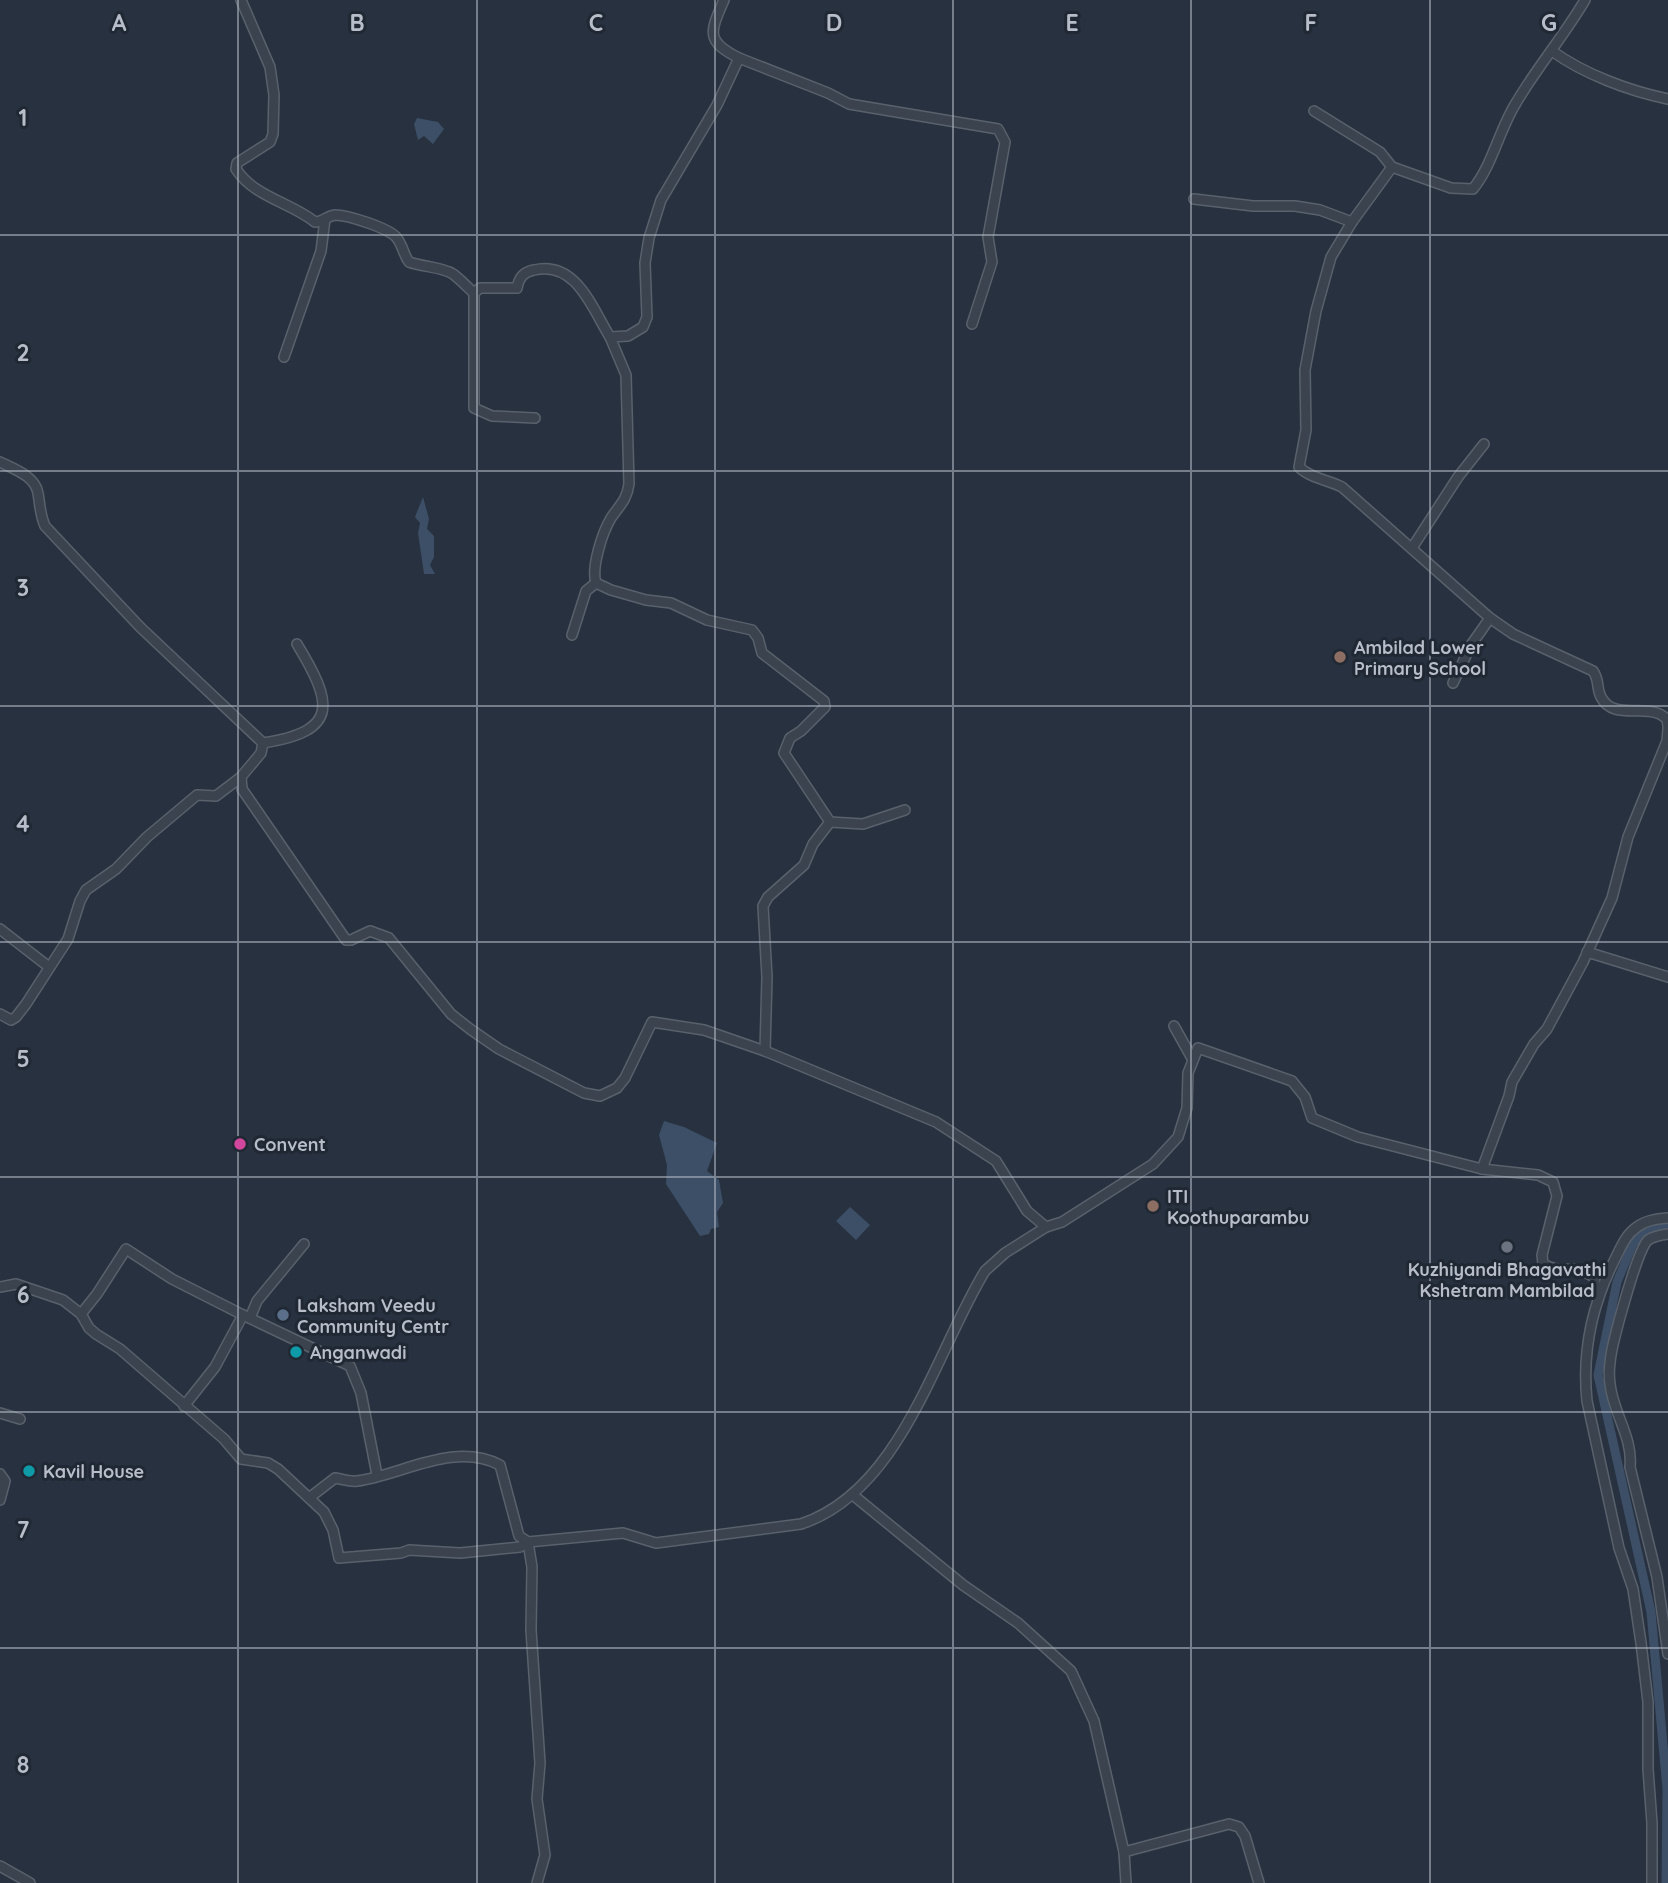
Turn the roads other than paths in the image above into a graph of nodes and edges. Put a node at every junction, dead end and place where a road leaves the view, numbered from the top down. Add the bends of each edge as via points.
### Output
1 (241, 0) edge
2 (724, 0) edge
3 (1585, 0) edge
4 (1552, 51) junction
5 (739, 58) junction
6 (1668, 99) edge
7 (1314, 111) dead end
8 (1392, 167) junction
9 (1194, 199) dead end
10 (326, 219) junction
11 (1352, 222) junction
12 (474, 293) junction
13 (601, 322) junction
14 (972, 324) dead end
15 (628, 336) junction
16 (610, 337) junction
17 (284, 357) dead end
18 (535, 418) dead end
19 (1484, 444) dead end
20 (0, 462) edge
21 (1412, 548) junction
22 (596, 583) junction
23 (1490, 618) junction
24 (572, 635) dead end
25 (297, 644) dead end
26 (1453, 683) dead end
27 (1668, 723) edge
28 (263, 743) junction
29 (241, 777) junction
30 (905, 810) dead end
31 (830, 822) junction
32 (0, 929) edge
33 (1587, 952) junction
34 (49, 967) junction
35 (1668, 977) edge
36 (0, 1014) edge
37 (1174, 1026) dead end
38 (765, 1051) junction
39 (1193, 1060) junction
40 (1482, 1169) junction
41 (1668, 1218) edge
42 (1046, 1227) junction
43 (1668, 1234) edge
44 (304, 1244) dead end
45 (0, 1287) edge
46 (1597, 1297) junction
47 (81, 1314) junction
48 (247, 1316) junction
49 (184, 1406) junction
50 (0, 1413) edge
51 (20, 1419) dead end
52 (0, 1474) edge
53 (377, 1475) junction
54 (853, 1496) junction
55 (309, 1498) junction
56 (0, 1500) edge
57 (528, 1542) junction
58 (1668, 1654) edge
59 (1124, 1852) junction
60 (0, 1866) edge
61 (30, 1883) edge
62 (537, 1883) edge
63 (1126, 1883) edge
64 (1258, 1883) edge
65 (1652, 1883) edge

1 - 10 street via 274,80 274,134 270,142 237,163 236,169 249,185 285,206 317,223
2 - 5 street via 712,33 715,42
3 - 4 street
4 - 6 street via 1592,73
4 - 8 street via 1514,104 1473,189 1451,188
5 - 14 street via 849,104 998,129 1005,142 988,237 992,262
5 - 15 street via 661,200 645,263 647,317 643,327
7 - 8 street via 1380,152
8 - 11 street
9 - 11 street via 1295,205
10 - 12 street via 339,215 388,231 409,262 453,274
10 - 17 street via 321,251
11 - 21 street via 1331,257 1316,311 1305,370 1306,430 1299,467 1307,475 1342,487
12 - 13 street via 480,288 517,288 524,273 548,269 573,279
12 - 18 street via 474,408 492,416
13 - 15 street
13 - 16 street
15 - 16 street
16 - 22 street via 626,375 629,484 628,496 602,540 593,573
19 - 21 street
20 - 28 street via 36,487 45,526 140,627
21 - 23 street
22 - 24 street via 586,591
22 - 31 street via 752,630 762,653 824,701 825,707 790,738 784,753
23 - 26 street
23 - 27 street via 1513,634 1593,671 1601,698 1609,706 1657,712
25 - 28 street via 320,689 321,717 304,734
27 - 33 street via 1667,741 1628,837 1612,898
28 - 29 street via 261,753
29 - 34 street via 216,796 197,795 116,869 90,886 68,939
29 - 38 street via 243,789 342,937 351,940 370,931 389,938 451,1014 499,1049 584,1093 600,1096 625,1078 652,1022 704,1030
30 - 31 street via 863,824
31 - 38 street via 804,866 763,906
32 - 34 street
33 - 35 street
33 - 40 street via 1547,1029 1512,1082
34 - 36 street via 16,1017 11,1020
37 - 39 street
38 - 42 street via 936,1122 996,1161 1027,1211
39 - 40 street via 1198,1048 1292,1082 1305,1097 1312,1118 1358,1137
39 - 42 street via 1178,1137 1153,1164 1062,1223
40 - 46 street via 1538,1175 1553,1182 1557,1196 1543,1264 1552,1269 1583,1270 1594,1277
41 - 46 street via 1638,1226 1625,1238
42 - 54 street via 1005,1252 985,1271 907,1423
43 - 58 street via 1647,1241 1641,1251 1609,1361 1611,1388 1632,1453 1630,1467 1657,1577
44 - 48 street
45 - 47 street via 16,1284 41,1291
46 - 65 street via 1586,1358 1587,1401 1619,1548 1633,1589 1641,1643 1648,1702
47 - 48 street via 126,1249 172,1279
47 - 49 street via 89,1328
48 - 49 street
48 - 53 street via 350,1366 361,1393
49 - 55 street via 241,1459 268,1463
50 - 51 street
52 - 56 street via 5,1480
53 - 55 street via 355,1481 335,1478
53 - 57 street via 439,1458 491,1461 500,1465 519,1536
54 - 57 street via 801,1524 656,1543 623,1533
54 - 59 street via 1018,1623 1071,1671 1094,1721
55 - 57 street via 324,1512 340,1558 423,1549 460,1553 520,1547
57 - 62 street via 540,1763 537,1799 545,1855
59 - 63 street
59 - 64 street via 1229,1824 1239,1827 1245,1836
60 - 61 street

